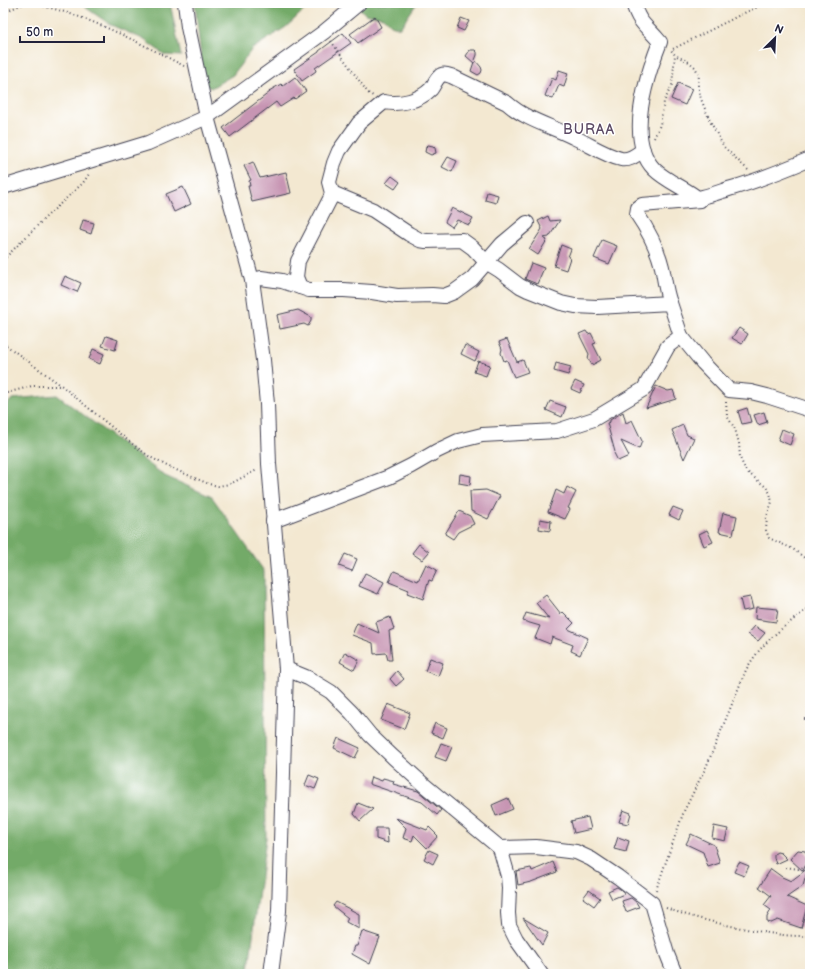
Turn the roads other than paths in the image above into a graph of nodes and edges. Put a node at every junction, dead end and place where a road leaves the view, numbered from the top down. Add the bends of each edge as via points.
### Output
1 (185, 3) edge
2 (359, 3) edge
3 (633, 3) edge
4 (207, 117) junction
5 (643, 150) junction
6 (810, 159) edge
7 (3, 187) edge
8 (332, 193) junction
9 (700, 200) junction
10 (528, 223) dead end
11 (486, 262) junction
12 (252, 280) junction
13 (300, 287) junction
14 (670, 303) junction
15 (681, 336) junction
16 (810, 410) edge
17 (273, 522) junction
18 (286, 669) junction
19 (500, 848) junction
20 (271, 974) edge
21 (540, 974) edge
22 (675, 974) edge

1 - 4 street
2 - 4 street via 324,32
3 - 5 street via 640,21 660,42 644,89 640,134
4 - 7 street via 148,143
4 - 12 street
5 - 8 street via 631,158 622,159 537,121 514,109 507,102 445,74 419,96 403,103 384,102 359,123 339,151 334,163 329,182
5 - 9 street via 654,168
6 - 9 street via 760,180 702,197
8 - 11 street via 373,210 420,240 462,240
8 - 13 street via 298,261 296,277
9 - 14 street via 642,205 638,208 637,214 651,237 662,266 665,291
10 - 11 street via 502,244
11 - 13 street via 464,286 444,296 397,296 344,290 309,290
11 - 14 street via 528,290 548,299 576,306
12 - 13 street via 261,278 282,281
12 - 17 street via 267,404
14 - 15 street
15 - 16 street via 728,390 751,392
15 - 17 street via 668,346 644,389 594,419 557,431 482,435 458,441 390,477
17 - 18 street
18 - 19 street via 331,692 393,757
18 - 20 street via 279,911
19 - 21 street via 508,876 509,924 516,940
19 - 22 street via 536,847 576,852 604,868 652,903

